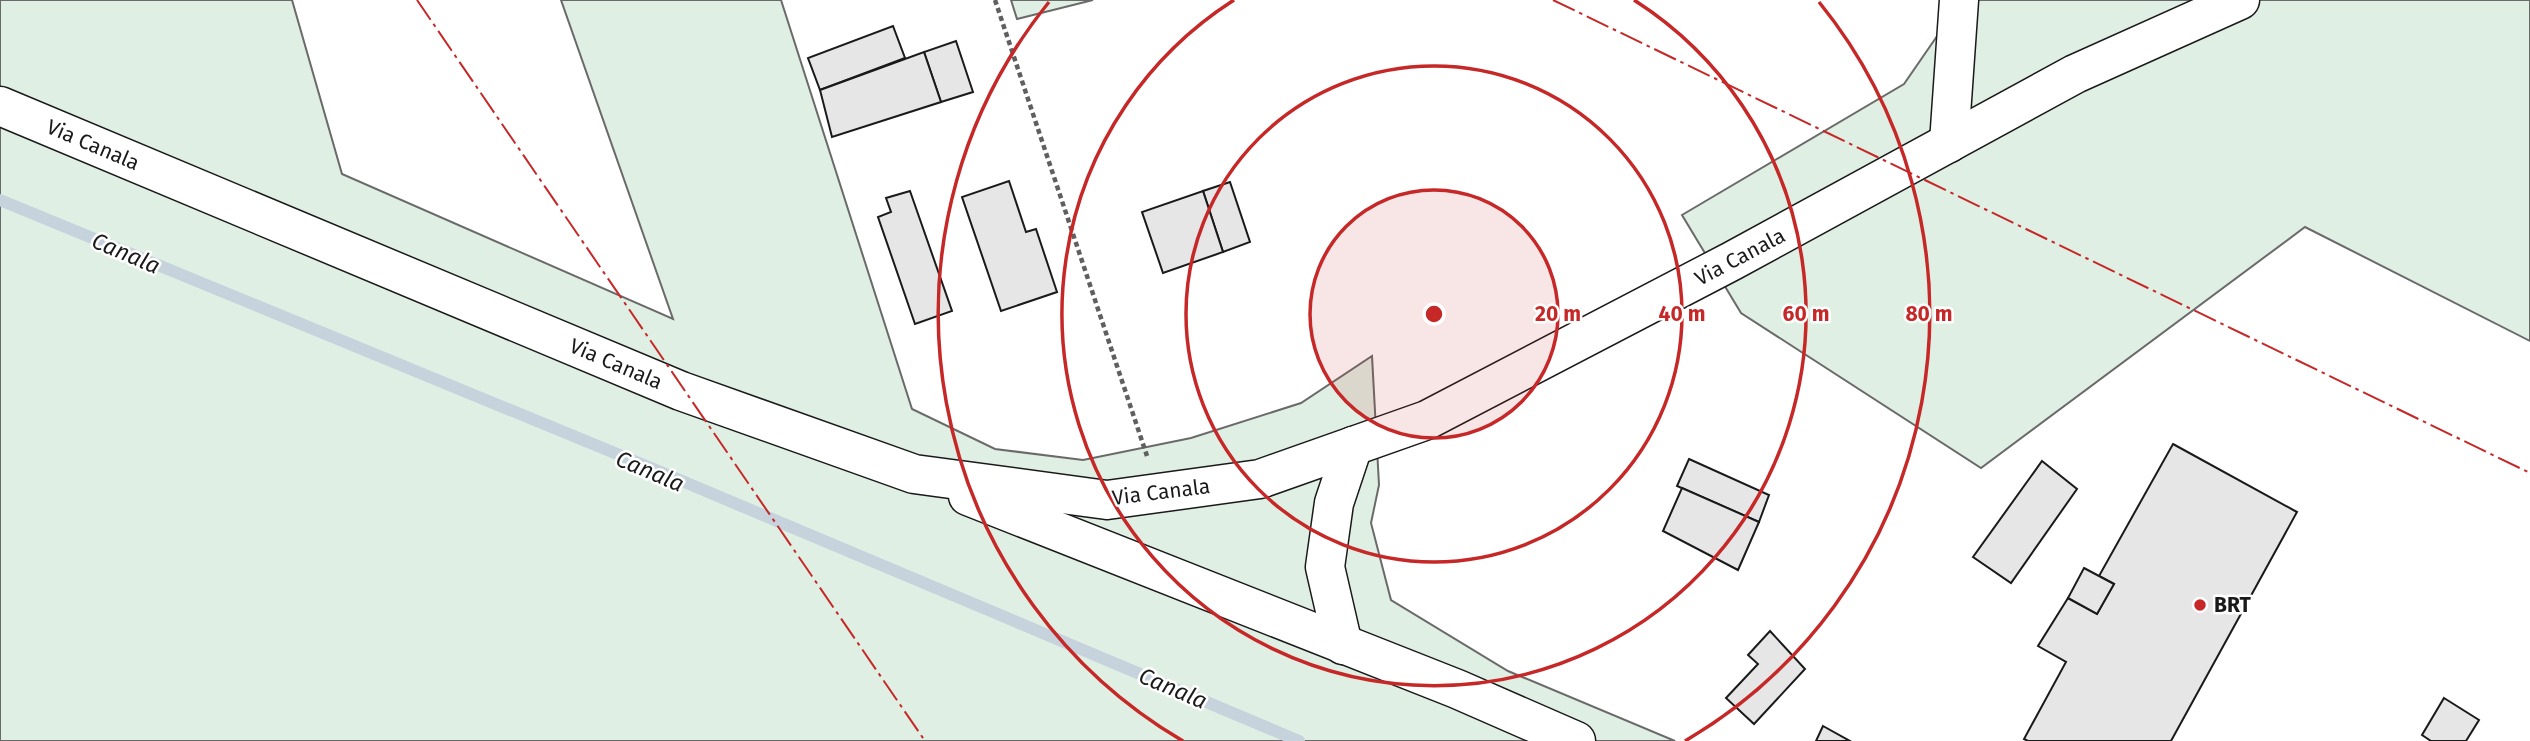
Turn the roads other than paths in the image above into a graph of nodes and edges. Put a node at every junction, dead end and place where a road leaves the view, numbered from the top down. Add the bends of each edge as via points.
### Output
1 (1959, 0) edge
2 (2240, 0) edge
3 (0, 106) edge
4 (1949, 143) junction
5 (1353, 446) junction
6 (914, 474) junction
7 (1343, 645) junction
8 (1576, 741) edge

1 - 4 street
2 - 4 street, Via Canala via 2075,75
3 - 6 street, Via Canala via 681,391
4 - 5 street, Via Canala via 1427,420
5 - 6 street, Via Canala via 1260,479 1107,500
5 - 7 street via 1334,503 1325,567
6 - 7 street
7 - 8 street

